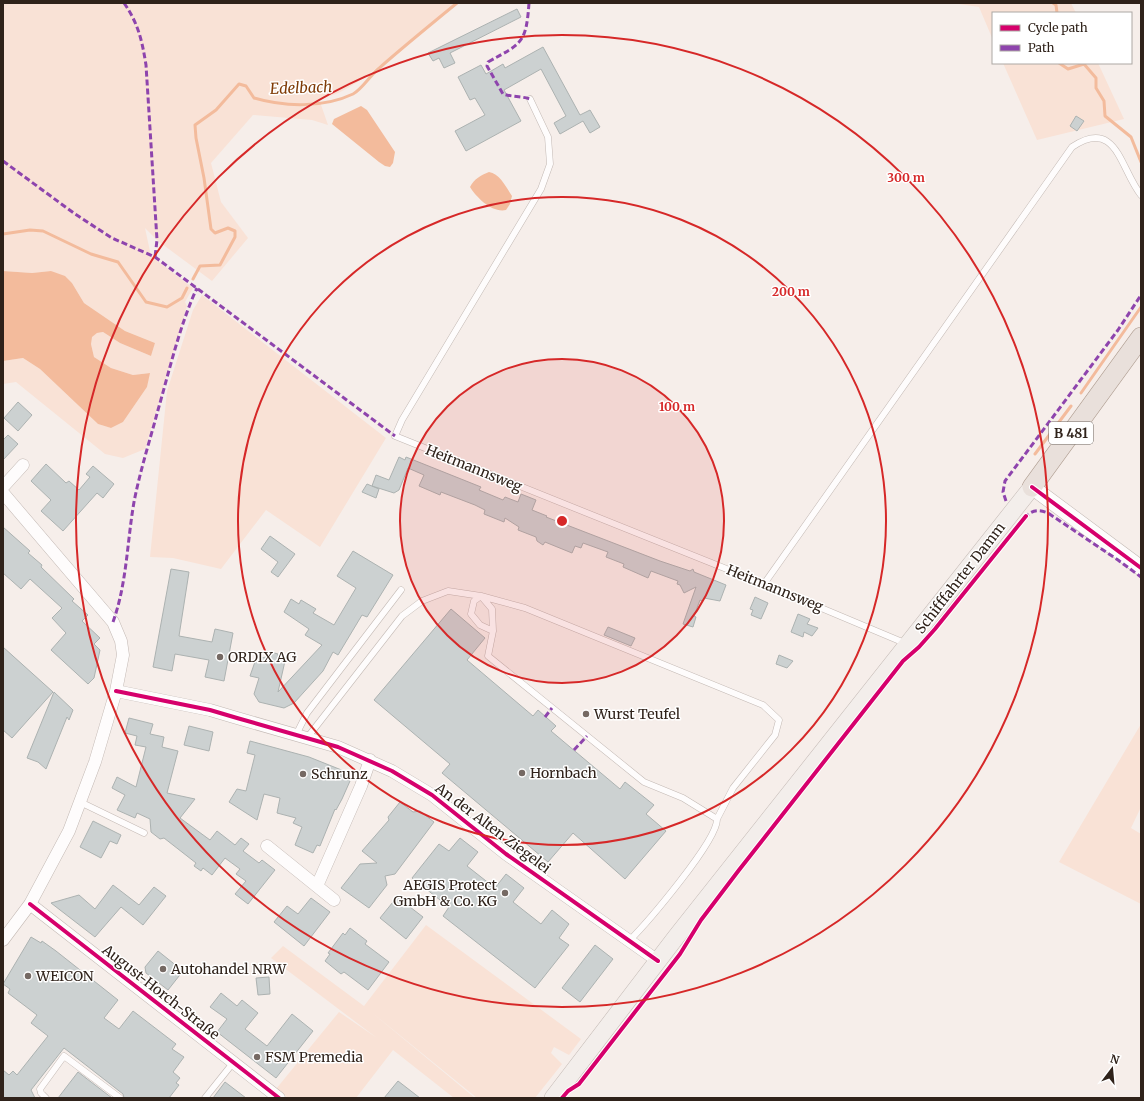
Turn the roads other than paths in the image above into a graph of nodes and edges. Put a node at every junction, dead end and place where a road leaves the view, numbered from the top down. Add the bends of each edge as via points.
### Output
1 (530, 99) dead end
2 (1141, 195) edge
3 (1141, 338) edge
4 (23, 465) dead end
5 (3, 487) edge
6 (1032, 487) junction
7 (3, 493) edge
8 (1141, 568) edge
9 (764, 584) junction
10 (401, 590) dead end
11 (481, 596) junction
12 (493, 631) junction
13 (908, 644) junction
14 (116, 691) junction
15 (302, 737) junction
16 (370, 760) junction
17 (80, 802) junction
18 (717, 819) junction
19 (144, 833) dead end
20 (267, 846) dead end
21 (317, 886) junction
22 (334, 900) dead end
23 (30, 904) junction
24 (3, 940) edge
25 (629, 941) junction
26 (658, 961) junction
27 (233, 1063) junction
28 (46, 1098) edge
29 (120, 1098) edge
30 (205, 1098) edge
31 (279, 1098) edge
32 (552, 1098) edge

1 - 9 lane, Heitmannsweg via 548,137 550,164 541,189 402,420 395,436
2 - 9 lane via 1116,149 1109,142 1095,138 1080,141 1072,147
3 - 6 main road, Schifffahrter Damm / B 481
4 - 5 street
6 - 8 street
6 - 13 main road, Schifffahrter Damm
7 - 14 street via 113,622 122,641 123,656
9 - 13 lane, Heitmannsweg
10 - 15 lane via 307,713
11 - 12 lane via 492,608
11 - 12 lane via 474,601 471,614 480,625
11 - 15 lane via 448,591 422,601 402,616
11 - 18 lane via 525,608 763,704 779,720 775,735 733,788
12 - 18 lane via 488,656 644,782 683,798
13 - 26 main road, Schifffahrter Damm
14 - 15 street, An der Alten Ziegelei via 210,710
14 - 17 street
15 - 16 street, An der Alten Ziegelei
16 - 21 street
16 - 25 street, An der Alten Ziegelei via 432,795 506,854
17 - 19 lane
17 - 23 street via 69,831
18 - 25 lane via 718,824 703,848 644,926
20 - 21 street
21 - 22 street
23 - 24 street
23 - 27 street, August-Horch-Straße
25 - 26 street, An der Alten Ziegelei
26 - 32 main road, Schifffahrter Damm
27 - 30 lane
27 - 31 street, August-Horch-Straße
28 - 29 lane via 40,1089 64,1056

